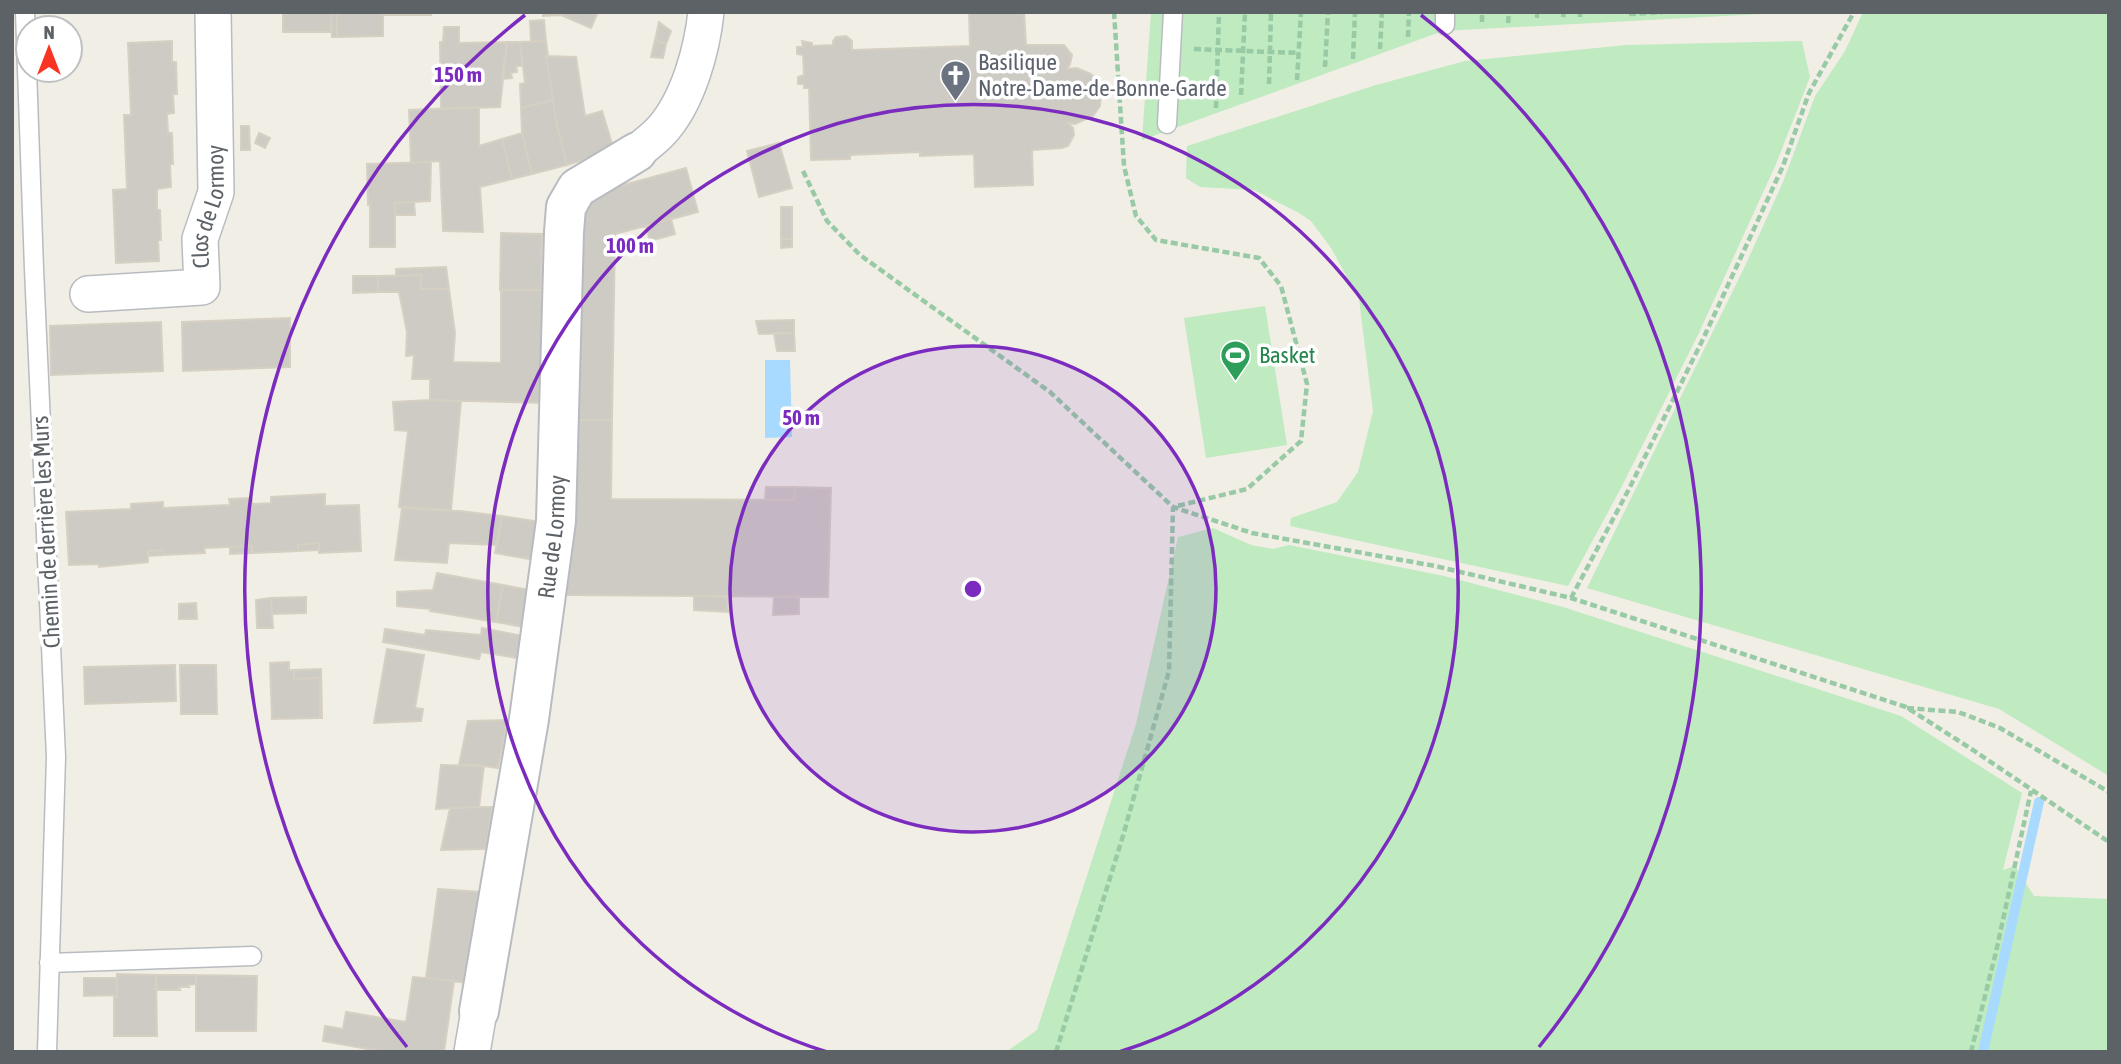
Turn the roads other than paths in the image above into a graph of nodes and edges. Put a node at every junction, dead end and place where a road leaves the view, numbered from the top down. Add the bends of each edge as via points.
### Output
1 (25, 12) edge
2 (213, 12) edge
3 (1173, 12) edge
4 (702, 13) edge
5 (1167, 124) dead end
6 (637, 152) joint
7 (88, 294) dead end
8 (252, 956) dead end
9 (49, 963) junction
10 (479, 1011) joint
11 (47, 1052) edge
12 (472, 1052) edge

1 - 9 lane, Chemin de derrière les Murs via 56,757
2 - 7 street, Clos de Lormoy via 216,192 200,239 202,287
3 - 5 lane
4 - 6 street, Rue de Lormoy via 703,35 679,104 662,130
6 - 10 street, Rue de Lormoy via 577,188 566,207 556,521 535,684
8 - 9 lane
9 - 11 lane, Chemin de derrière les Murs
10 - 12 street, Rue de Lormoy

